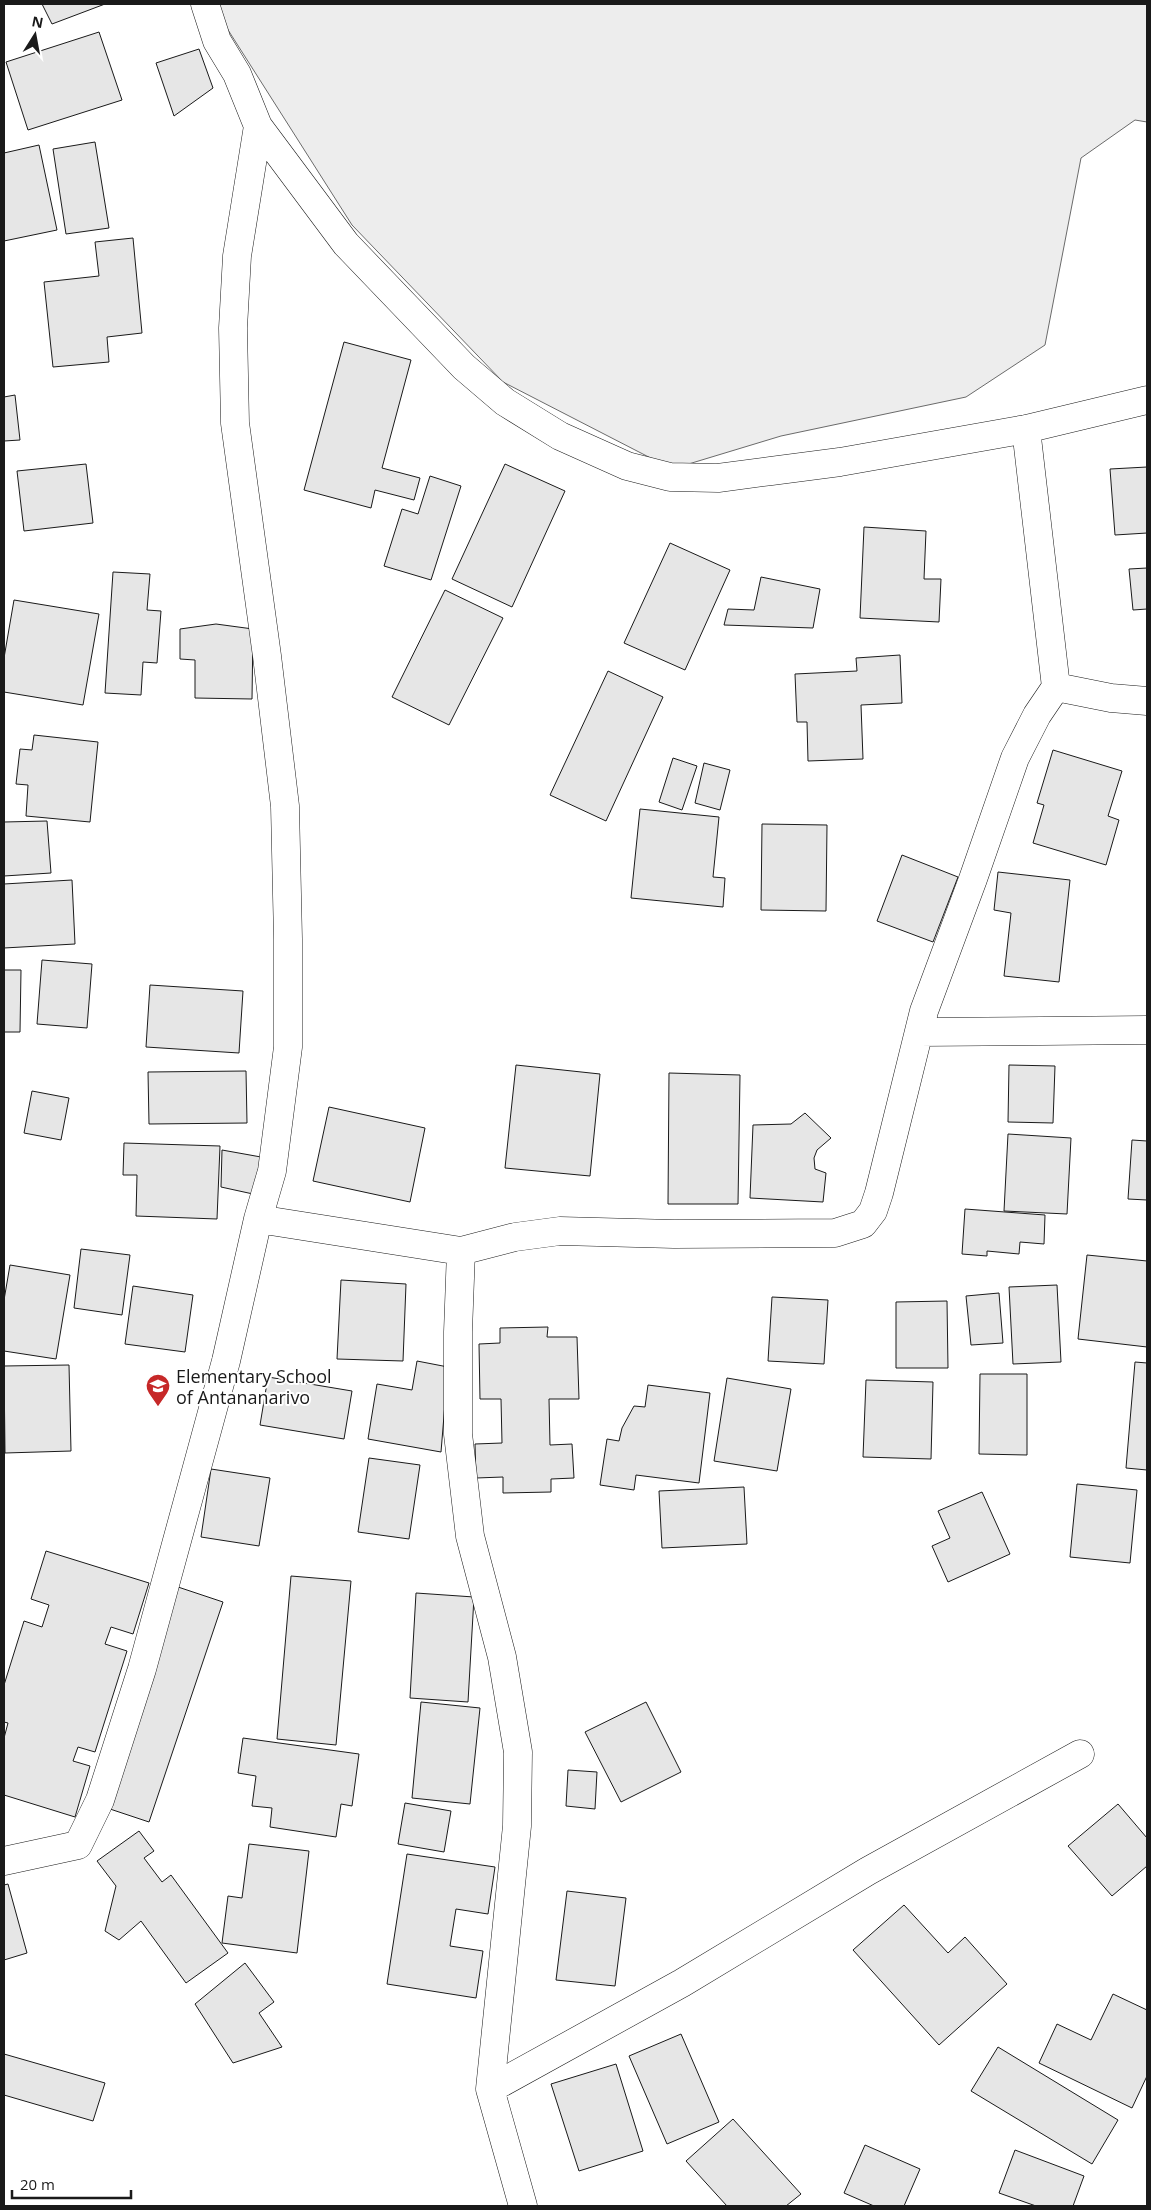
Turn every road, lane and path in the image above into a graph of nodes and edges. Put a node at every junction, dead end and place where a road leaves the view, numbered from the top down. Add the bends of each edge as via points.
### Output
1 (205, 4) edge
2 (258, 126) junction
3 (1147, 400) edge
4 (1026, 429) junction
5 (1056, 687) junction
6 (1147, 700) edge
7 (1147, 1030) edge
8 (919, 1032) junction
9 (258, 1219) junction
10 (460, 1251) junction
11 (1080, 1754) dead end
12 (4, 1861) edge
13 (490, 2089) junction
14 (524, 2206) edge

1 - 2 street via 217,41 236,74
2 - 4 street via 346,244 464,367 505,402 560,436 627,466 670,477 718,478 840,462
2 - 9 street via 237,256 233,328 235,423 285,806 288,1018 288,1048 272,1171
3 - 4 street
4 - 5 street
5 - 6 street via 1111,698
5 - 8 street via 1015,758
7 - 8 street
8 - 10 street via 873,1211 863,1224 835,1233 560,1232 515,1237
9 - 10 street
9 - 12 street via 226,1361 180,1531 142,1669 100,1800 78,1845
10 - 13 street via 459,1443 470,1536 502,1657 518,1752 517,1826
11 - 13 street via 868,1871 682,1983
13 - 14 street

